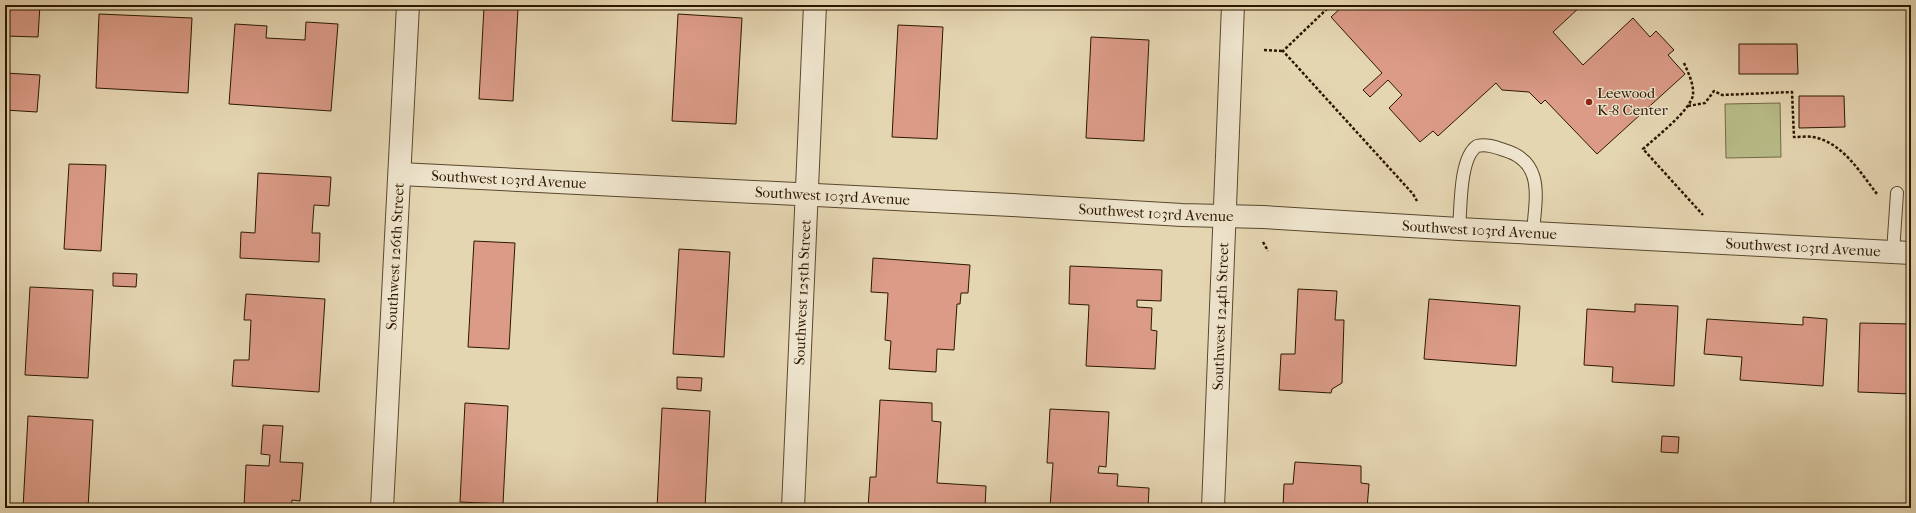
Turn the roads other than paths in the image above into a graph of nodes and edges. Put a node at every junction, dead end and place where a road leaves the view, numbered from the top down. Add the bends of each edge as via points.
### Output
1 (408, 5) edge
2 (816, 5) edge
3 (1233, 5) edge
4 (400, 174) junction
5 (1897, 193) dead end
6 (807, 196) junction
7 (1224, 216) junction
8 (1459, 229) junction
9 (1533, 233) junction
10 (1902, 253) edge
11 (382, 508) edge
12 (793, 508) edge
13 (1213, 508) edge

1 - 4 street, Southwest 126th Street
2 - 6 street, Southwest 125th Street
3 - 7 street, Southwest 124th Street
4 - 6 street, Southwest 103rd Avenue
4 - 11 street, Southwest 126th Street
5 - 10 lane via 1896,210
6 - 7 street, Southwest 103rd Avenue
6 - 12 street, Southwest 125th Street
7 - 8 street, Southwest 103rd Avenue
7 - 13 street, Southwest 124th Street
8 - 9 street, Southwest 103rd Avenue
8 - 9 lane via 1469,153 1477,146 1488,145 1510,151 1532,168 1535,180
9 - 10 street, Southwest 103rd Avenue

